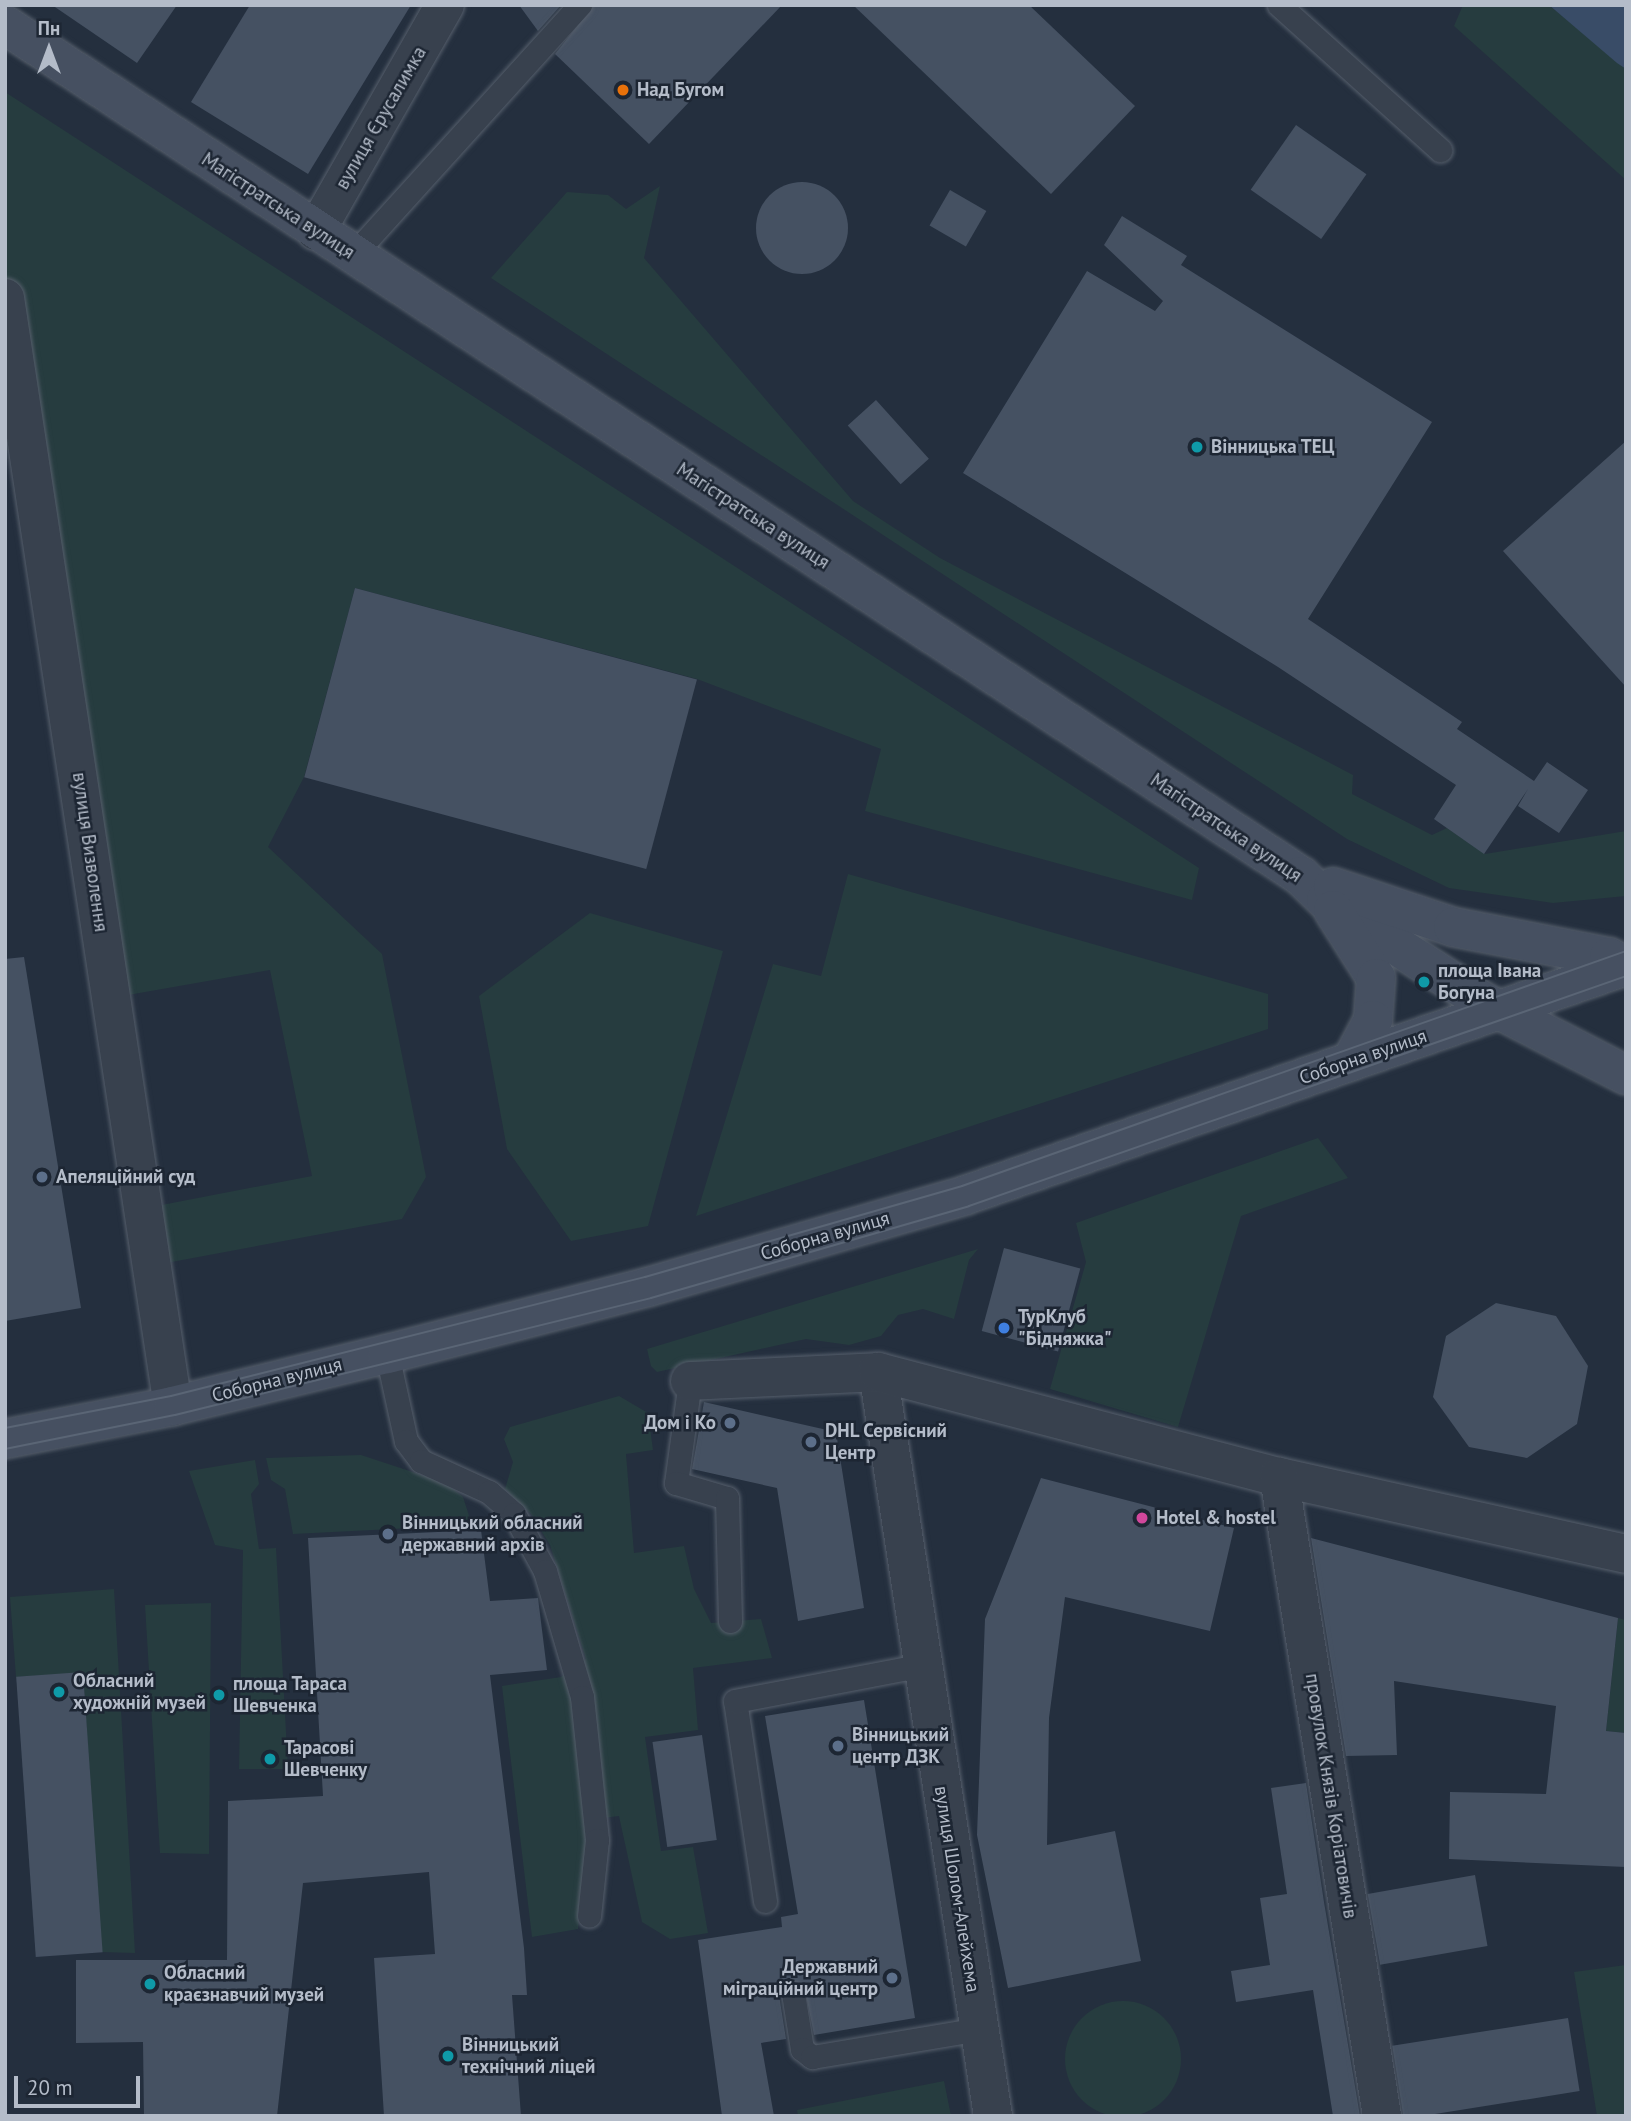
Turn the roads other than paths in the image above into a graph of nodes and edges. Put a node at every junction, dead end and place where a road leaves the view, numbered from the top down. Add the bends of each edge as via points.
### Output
1 (8, 5) edge
2 (445, 5) edge
3 (580, 5) edge
4 (1279, 5) edge
5 (5, 10) edge
6 (5, 25) edge
7 (1440, 150) dead end
8 (316, 231) junction
9 (353, 254) junction
10 (5, 298) edge
11 (1314, 888) junction
12 (1626, 966) edge
13 (1497, 1010) junction
14 (1352, 1060) junction
15 (1626, 1075) edge
16 (387, 1354) junction
17 (877, 1372) junction
18 (690, 1381) joint
19 (173, 1406) junction
20 (5, 1439) edge
21 (1279, 1477) junction
22 (1626, 1555) edge
23 (730, 1622) dead end
24 (923, 1665) junction
25 (765, 1901) dead end
26 (589, 1916) dead end
27 (793, 1993) dead end
28 (979, 2029) junction
29 (993, 2116) edge
30 (1382, 2116) edge

1 - 5 lane
2 - 8 street, вулиця Єрусалимка
3 - 9 lane
4 - 7 lane
6 - 8 street, Магістратська вулиця
8 - 9 street, Магістратська вулиця
9 - 11 street, Магістратська вулиця
10 - 19 street, вулиця Визволення
11 - 12 street via 1453,927 1609,957
11 - 13 street, Магістратська вулиця
11 - 14 street via 1376,978 1373,1020
12 - 13 street, Соборна вулиця
13 - 14 street, Соборна вулиця
13 - 15 street, Магістратська вулиця
14 - 16 street, Соборна вулиця via 966,1195 648,1287
16 - 19 street, Соборна вулиця
16 - 26 lane via 406,1441 421,1461 489,1492 514,1514 545,1571 582,1698 597,1840
17 - 18 street
17 - 21 street
17 - 24 street, вулиця Шолом-Алейхема
18 - 23 lane via 676,1483 727,1498
19 - 20 street, Соборна вулиця
21 - 22 street
21 - 30 street, провулок Князів Коріатовичів
24 - 25 lane via 734,1701
24 - 28 street, вулиця Шолом-Алейхема
27 - 28 lane via 802,2049 812,2057
28 - 29 street, вулиця Шолом-Алейхема

